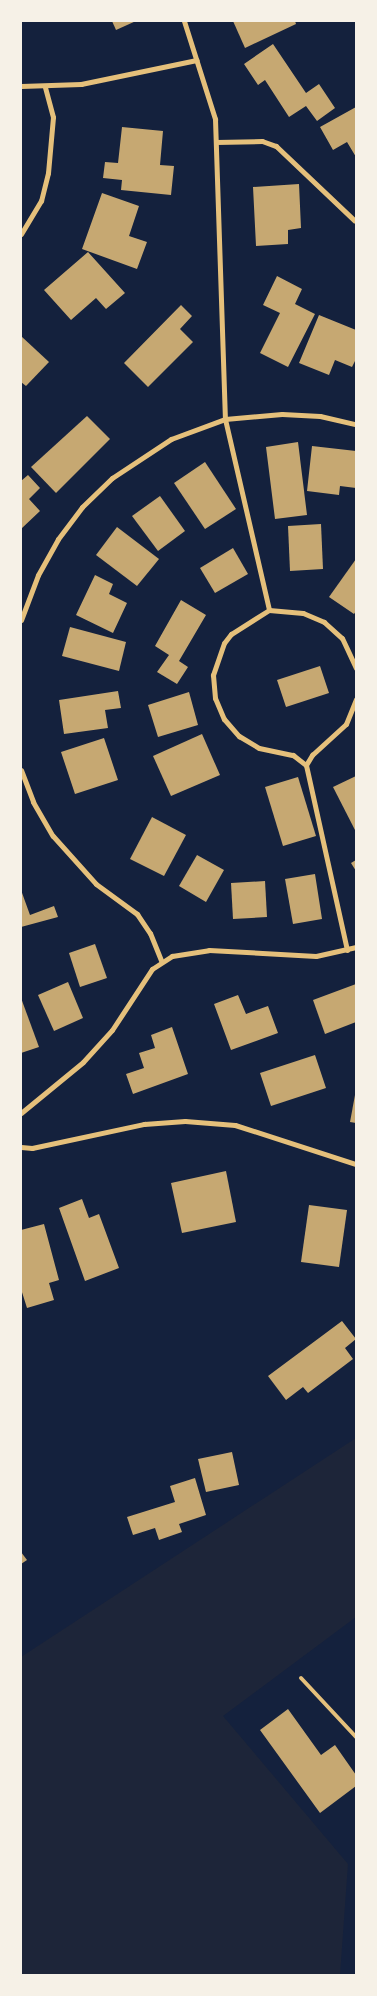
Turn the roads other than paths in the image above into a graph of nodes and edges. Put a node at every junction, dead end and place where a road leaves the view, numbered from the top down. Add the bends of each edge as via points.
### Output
1 (184, 21) edge
2 (197, 60) junction
3 (21, 86) edge
4 (45, 87) junction
5 (216, 142) junction
6 (354, 220) dead end
7 (21, 234) edge
8 (225, 419) junction
9 (356, 424) edge
10 (269, 610) junction
11 (21, 620) edge
12 (356, 668) edge
13 (356, 699) edge
14 (306, 765) junction
15 (21, 770) edge
16 (356, 947) edge
17 (347, 950) junction
18 (162, 962) junction
19 (21, 1113) edge
20 (21, 1147) edge
21 (356, 1164) edge
22 (301, 1678) dead end
23 (356, 1737) edge

1 - 2 street
2 - 4 street via 81,84
2 - 5 street via 210,96
3 - 4 street
4 - 7 street via 53,117 48,173 41,201
5 - 6 street via 262,141 276,146
5 - 8 street
8 - 9 street via 282,414 320,416
8 - 10 street
8 - 11 street via 171,439 136,460 82,507 58,539 38,575
10 - 12 street via 303,612 324,622 342,638
10 - 14 street via 231,634 224,643 213,675 215,698 224,719 239,736 258,748 293,755
13 - 14 street via 346,724 312,755
14 - 17 street
15 - 18 street via 33,802 58,843 96,884 141,919
16 - 17 street
17 - 18 street via 288,957 210,950 182,952
18 - 19 street via 152,969 112,1030 83,1062
20 - 21 street via 32,1148 144,1124 185,1121 235,1125
22 - 23 lane

